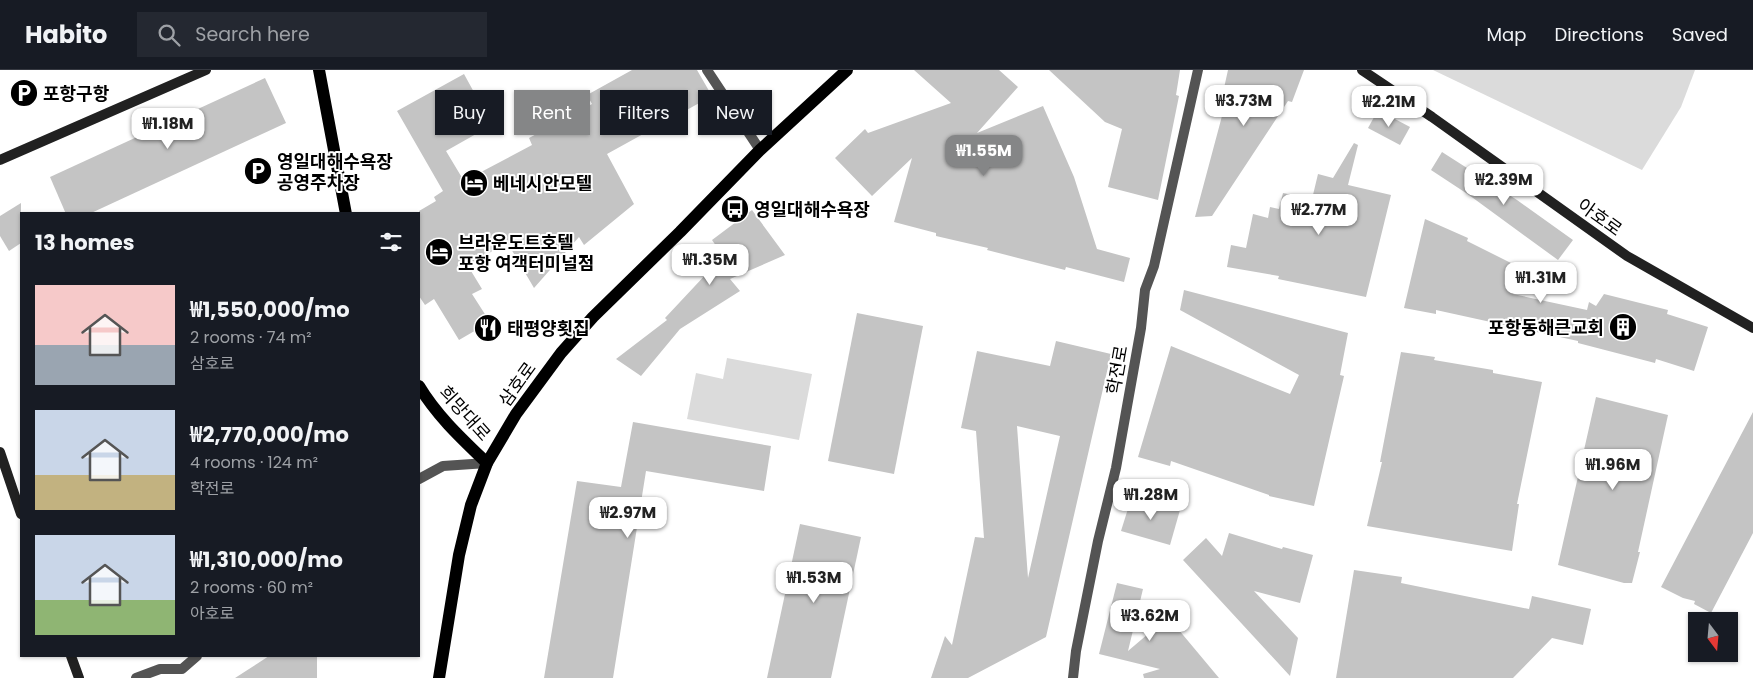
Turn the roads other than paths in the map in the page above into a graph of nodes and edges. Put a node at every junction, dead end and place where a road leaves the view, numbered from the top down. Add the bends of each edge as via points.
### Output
1 (206, 70) edge
2 (319, 70) edge
3 (707, 70) edge
4 (847, 70) edge
5 (1198, 70) edge
6 (1362, 70) edge
7 (760, 150) junction
8 (0, 160) edge
9 (346, 212) edge
10 (1753, 328) edge
11 (420, 388) edge
12 (0, 452) edge
13 (487, 463) junction
14 (420, 479) edge
15 (20, 511) edge
16 (71, 657) edge
17 (196, 657) edge
18 (160, 674) edge
19 (79, 678) edge
20 (136, 678) edge
21 (439, 678) edge
22 (1073, 678) edge

1 - 8 main road
2 - 9 main road
3 - 7 street
4 - 7 main road, 삼호로
5 - 22 street, 학전로 via 1154,266 1145,290 1116,468 1098,541
6 - 10 main road, 아호로 via 1627,256
7 - 13 main road, 삼호로 via 561,353 516,414
11 - 13 main road, 희망대로 via 458,435
12 - 15 main road
13 - 14 street via 444,466
13 - 21 main road, 삼호로 via 458,555
16 - 19 main road
17 - 18 street via 182,669
18 - 20 street

